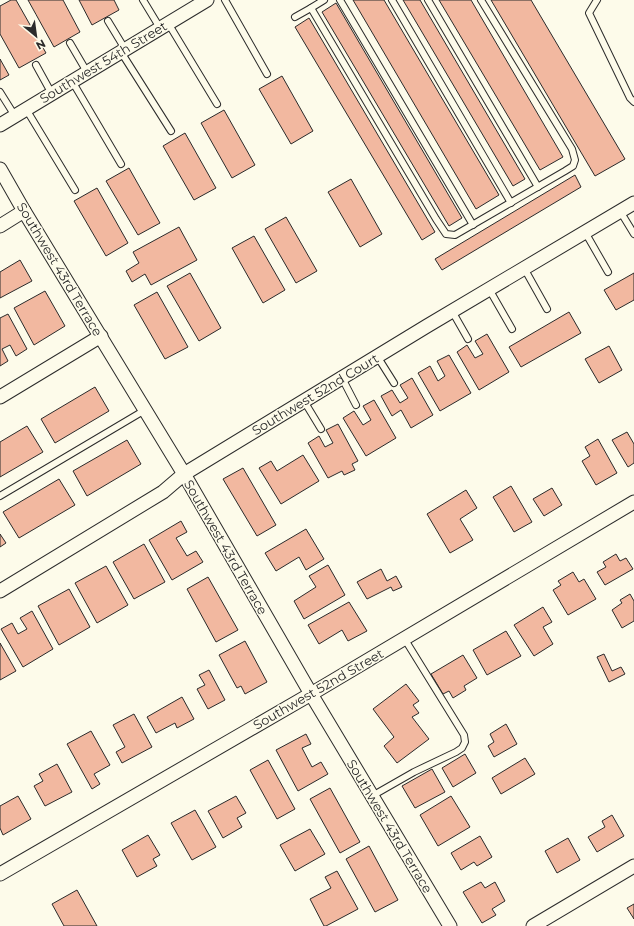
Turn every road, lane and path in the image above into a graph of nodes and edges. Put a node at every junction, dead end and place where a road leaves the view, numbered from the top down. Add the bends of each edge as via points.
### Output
1 (143, 0) edge
2 (207, 0) edge
3 (225, 0) edge
4 (324, 0) edge
5 (340, 0) edge
6 (392, 0) edge
7 (428, 0) edge
8 (481, 0) edge
9 (597, 0) edge
10 (311, 8) junction
11 (295, 16) dead end
12 (108, 22) dead end
13 (164, 26) junction
14 (70, 43) dead end
15 (123, 50) junction
16 (36, 65) dead end
17 (87, 72) junction
18 (267, 74) dead end
19 (72, 81) junction
20 (0, 92) edge
21 (52, 94) junction
22 (634, 102) edge
23 (217, 104) dead end
24 (26, 109) junction
25 (14, 116) junction
26 (0, 125) edge
27 (171, 131) dead end
28 (121, 164) dead end
29 (0, 169) edge
30 (538, 187) junction
31 (75, 190) dead end
32 (511, 203) junction
33 (634, 203) edge
34 (24, 211) junction
35 (620, 211) junction
36 (473, 225) junction
37 (0, 226) edge
38 (585, 232) junction
39 (634, 234) edge
40 (524, 268) junction
41 (608, 272) dead end
42 (489, 289) junction
43 (547, 309) dead end
44 (452, 311) junction
45 (512, 329) dead end
46 (101, 336) junction
47 (468, 339) dead end
48 (378, 356) junction
49 (342, 378) junction
50 (394, 383) dead end
51 (0, 397) edge
52 (304, 401) junction
53 (356, 405) dead end
54 (145, 410) junction
55 (321, 429) dead end
56 (184, 474) junction
57 (0, 496) edge
58 (634, 502) edge
59 (0, 591) edge
60 (404, 638) junction
61 (311, 694) junction
62 (372, 796) junction
63 (634, 866) edge
64 (0, 874) edge
65 (450, 926) edge
66 (533, 926) edge

1 - 13 lane
2 - 13 street, Southwest 54th Street via 192,6
3 - 18 lane
4 - 10 lane
5 - 36 lane
6 - 32 lane
7 - 30 lane
8 - 30 lane via 572,149 575,160 573,166
9 - 22 lane via 589,13
10 - 11 lane
10 - 36 lane via 446,234 455,235
12 - 15 lane
13 - 15 street, Southwest 54th Street
13 - 23 lane
14 - 17 lane
15 - 17 street, Southwest 54th Street
15 - 27 lane
16 - 21 lane
17 - 19 street, Southwest 54th Street
19 - 21 street, Southwest 54th Street
19 - 28 lane
20 - 25 lane
21 - 24 street, Southwest 54th Street
24 - 25 street, Southwest 54th Street
24 - 31 lane
25 - 26 street, Southwest 54th Street
29 - 34 street, Southwest 43rd Terrace
30 - 32 lane
32 - 36 lane
33 - 35 street, Southwest 52nd Court
34 - 37 street
34 - 46 street, Southwest 43rd Terrace
35 - 38 street, Southwest 52nd Court
35 - 39 lane
38 - 40 street, Southwest 52nd Court
38 - 41 lane
40 - 42 street, Southwest 52nd Court
40 - 43 lane
42 - 44 street, Southwest 52nd Court
42 - 45 lane
44 - 47 lane
44 - 48 street, Southwest 52nd Court
46 - 51 street
46 - 54 street, Southwest 43rd Terrace
48 - 49 street, Southwest 52nd Court
48 - 50 lane
49 - 52 street, Southwest 52nd Court
49 - 53 lane
52 - 55 lane
52 - 56 street, Southwest 52nd Court
54 - 56 street, Southwest 43rd Terrace
54 - 57 lane
56 - 59 street, Southwest 52nd Court via 163,492
56 - 61 street, Southwest 43rd Terrace
58 - 60 street, Southwest 52nd Street
60 - 61 street, Southwest 52nd Street
60 - 62 lane via 464,734 465,742 456,752
61 - 62 street, Southwest 43rd Terrace
61 - 64 street, Southwest 52nd Street
62 - 65 street, Southwest 43rd Terrace
63 - 66 street

